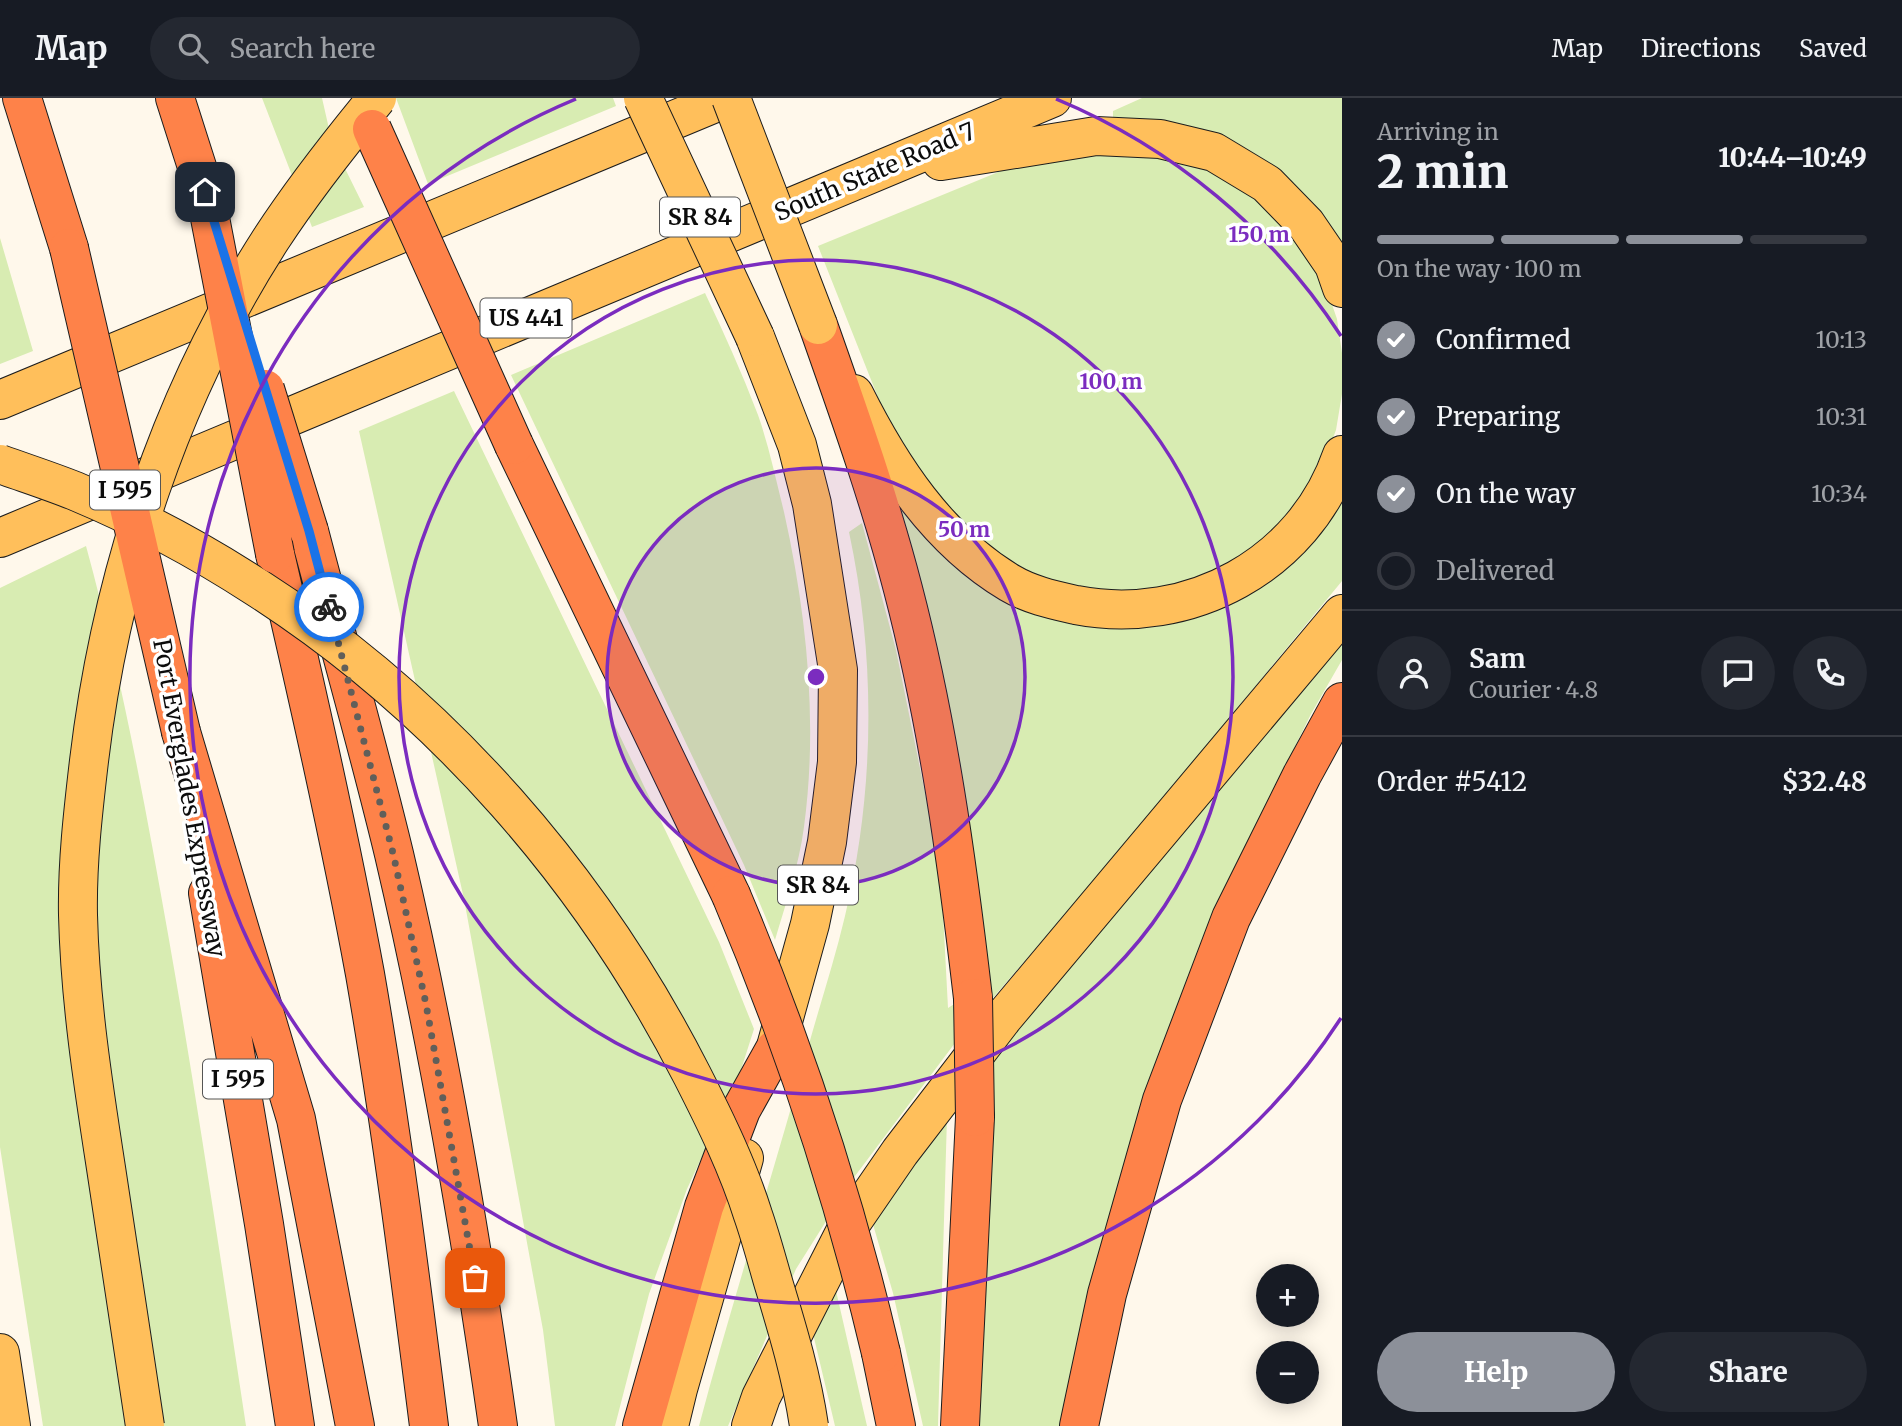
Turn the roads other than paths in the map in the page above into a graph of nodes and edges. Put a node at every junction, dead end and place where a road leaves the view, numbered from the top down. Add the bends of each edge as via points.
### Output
1 (22, 98) edge
2 (175, 98) edge
3 (643, 98) edge
4 (729, 98) edge
5 (1052, 98) edge
6 (366, 106) edge
7 (877, 172) junction
8 (205, 192) junction
9 (1342, 288) edge
10 (818, 326) junction
11 (0, 400) edge
12 (1342, 455) edge
13 (0, 464) edge
14 (0, 538) edge
15 (1342, 614) edge
16 (1342, 702) edge
17 (181, 732) junction
18 (775, 1049) junction
19 (0, 1353) edge
20 (11, 1426) edge
21 (145, 1426) edge
22 (295, 1426) edge
23 (355, 1426) edge
24 (429, 1426) edge
25 (498, 1426) edge
26 (642, 1426) edge
27 (669, 1426) edge
28 (751, 1426) edge
29 (809, 1426) edge
30 (896, 1426) edge
31 (960, 1426) edge
32 (1079, 1426) edge

1 - 17 highway, Port Everglades Expressway / I 595, bridge via 69,248
2 - 8 highway
3 - 18 main road, SR 84, bridge via 755,337 797,445 812,504 838,670 837,762 827,842
4 - 10 main road, bridge
4 - 11 main road
5 - 7 main road, South State Road 7 / US 441
6 - 21 main road, bridge via 271,239 213,342 140,516 107,644 83,810 81,965 90,1064
6 - 30 highway, bridge via 514,445 731,895 789,1038 859,1261
7 - 9 main road via 1096,136 1160,139 1214,152 1267,184 1306,224 1334,265
7 - 14 main road, South State Road 7 / US 441
8 - 24 highway, bridge via 275,554 365,975
8 - 25 highway, bridge via 309,531 393,853 426,1004
10 - 12 main road via 875,436 925,510 981,562 1012,584 1048,599 1092,608 1143,609 1199,599 1248,575 1295,534 1333,481
10 - 31 highway, bridge via 864,456 903,589 957,861 973,998 975,1117
13 - 29 main road, bridge via 132,518 257,587 415,710 488,782 555,858 668,1028 715,1121 757,1225
15 - 28 main road via 1003,1018 900,1152 845,1232
16 - 32 highway via 1231,918 1162,1100 1107,1294
17 - 22 highway, Port Everglades Expressway / I 595
17 - 23 highway via 296,1119
18 - 26 highway via 741,1110 704,1207
18 - 27 main road, SR 84
19 - 20 main road

